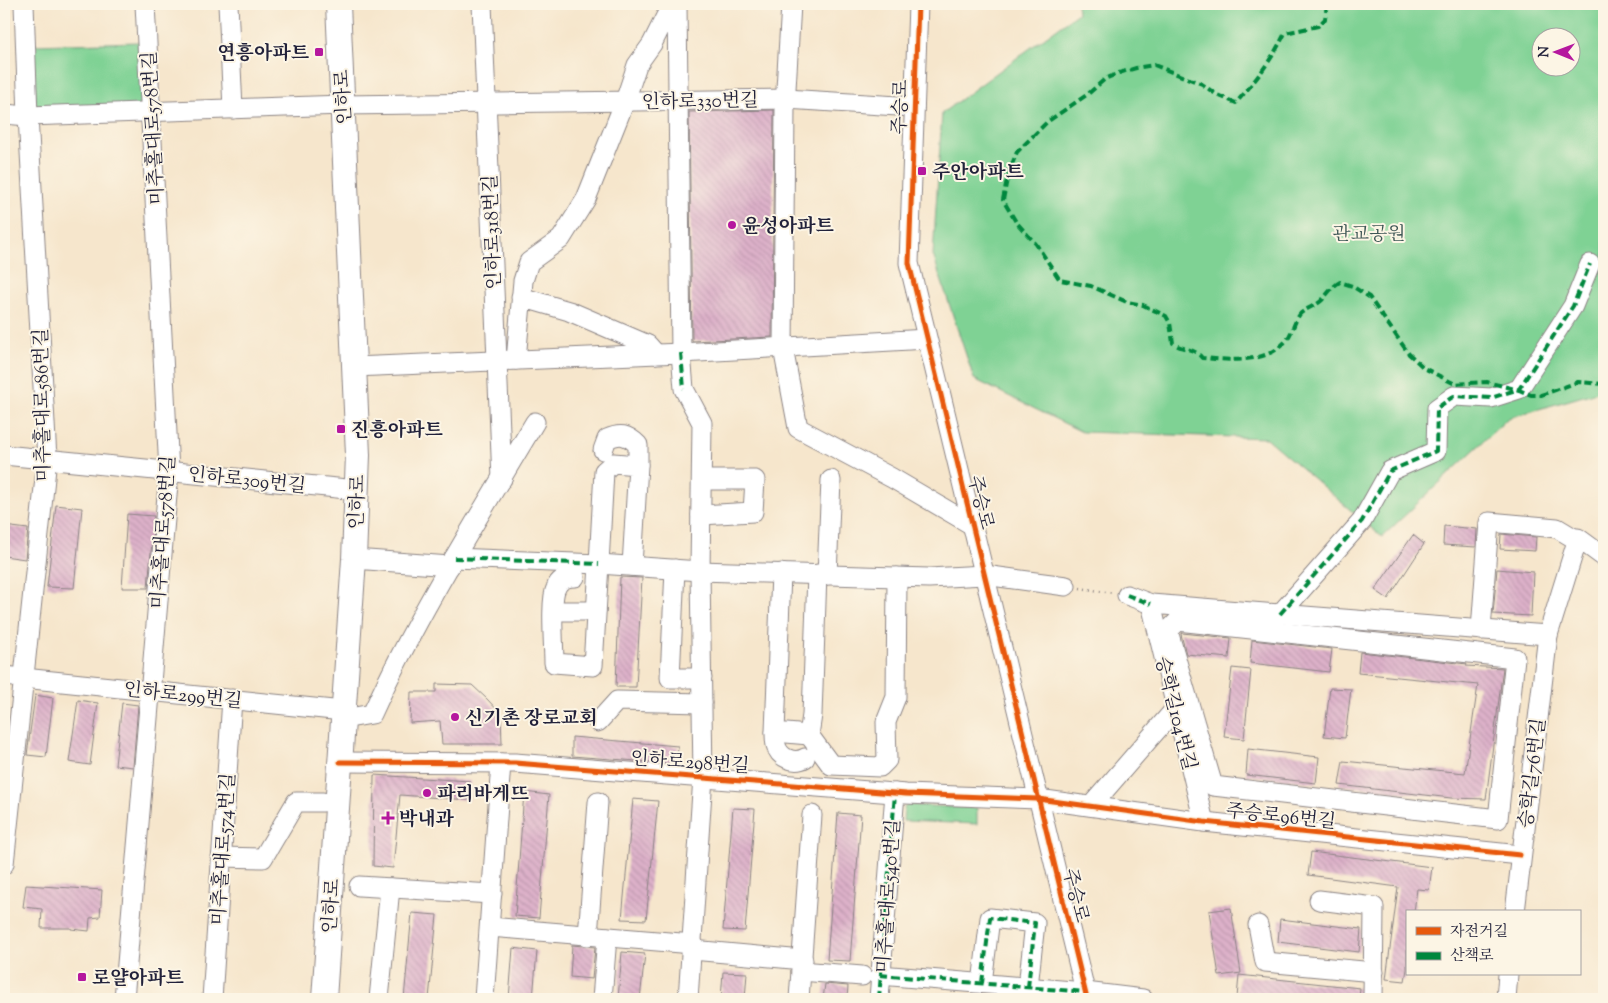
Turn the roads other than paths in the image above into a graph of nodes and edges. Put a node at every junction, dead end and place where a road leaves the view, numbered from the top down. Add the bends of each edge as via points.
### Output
1 (24, 4) edge
2 (145, 4) edge
3 (228, 4) edge
4 (338, 4) edge
5 (482, 4) edge
6 (676, 4) edge
7 (791, 4) edge
8 (918, 4) edge
9 (786, 99) junction
10 (677, 100) junction
11 (625, 101) junction
12 (486, 103) junction
13 (342, 105) junction
14 (914, 107) junction
15 (233, 109) junction
16 (151, 112) junction
17 (4, 114) edge
18 (28, 116) junction
19 (1590, 264) dead end
20 (521, 296) junction
21 (928, 339) junction
22 (783, 348) junction
23 (681, 353) junction
24 (656, 354) junction
25 (516, 360) junction
26 (497, 361) junction
27 (354, 367) junction
28 (535, 422) dead end
29 (603, 450) dead end
30 (4, 455) edge
31 (47, 460) junction
32 (638, 465) junction
33 (169, 472) junction
34 (502, 479) junction
35 (702, 480) junction
36 (831, 480) dead end
37 (357, 490) junction
38 (701, 515) junction
39 (972, 525) junction
40 (1577, 540) junction
41 (1604, 557) edge
42 (354, 559) junction
43 (452, 562) junction
44 (600, 564) junction
45 (632, 566) junction
46 (675, 569) junction
47 (700, 571) junction
48 (781, 573) junction
49 (822, 575) junction
50 (984, 575) junction
51 (575, 577) dead end
52 (897, 577) junction
53 (1066, 586) road end
54 (1127, 595) road end
55 (1151, 604) junction
56 (554, 611) junction
57 (596, 612) junction
58 (1280, 614) junction
59 (1482, 630) junction
60 (1548, 635) junction
61 (4, 676) edge
62 (24, 678) junction
63 (702, 678) junction
64 (150, 691) junction
65 (232, 699) junction
66 (702, 703) junction
67 (1182, 704) junction
68 (343, 715) junction
69 (598, 722) dead end
70 (775, 732) junction
71 (809, 735) junction
72 (1506, 740) junction
73 (1535, 742) junction
74 (805, 758) dead end
75 (340, 762) junction
76 (501, 763) junction
77 (703, 777) junction
78 (894, 793) junction
79 (1038, 799) junction
80 (323, 802) dead end
81 (598, 802) dead end
82 (1091, 806) junction
83 (812, 815) dead end
84 (1204, 822) junction
85 (1520, 855) junction
86 (221, 857) junction
87 (4, 864) edge
88 (359, 886) dead end
89 (390, 888) junction
90 (492, 894) junction
91 (1319, 900) dead end
92 (1515, 910) edge
93 (1258, 925) dead end
94 (490, 927) junction
95 (597, 936) junction
96 (692, 947) junction
97 (802, 965) junction
98 (1374, 972) junction
99 (871, 976) junction
100 (1508, 976) edge
101 (982, 983) junction
102 (1028, 987) junction
103 (1086, 996) edge
104 (124, 999) edge
105 (212, 999) edge
106 (324, 999) edge
107 (379, 999) edge
108 (484, 999) edge
109 (602, 999) edge
110 (688, 999) edge
111 (799, 999) edge
112 (879, 999) edge
113 (1143, 999) edge
114 (1373, 999) edge
115 (1506, 999) edge

1 - 18 street, 미추홀대로586번길
2 - 16 street, 미추홀대로578번길
3 - 15 street
4 - 13 main road, 인하로
5 - 12 street
6 - 10 street
6 - 11 street via 670,8 637,65
7 - 9 street
8 - 14 street, 주승로
9 - 10 street, 인하로330번길
9 - 14 street, 인하로330번길
9 - 22 street
10 - 11 street, 인하로330번길
10 - 23 street
11 - 12 street, 인하로330번길
11 - 20 street via 586,200 561,239 529,262
12 - 13 street, 인하로330번길
12 - 26 street, 인하로318번길
13 - 15 street, 인하로330번길
13 - 27 main road, 인하로
14 - 21 street, 주승로 via 909,263
15 - 16 street, 인하로330번길
16 - 18 street, 인하로330번길
16 - 33 street, 미추홀대로578번길
17 - 18 street, 인하로330번길
18 - 31 street, 미추홀대로586번길
19 - 58 street via 1573,306 1519,389 1491,398 1454,396 1437,408 1436,451 1390,471 1362,520
20 - 24 street via 569,311 648,345
20 - 25 street
21 - 22 street
21 - 39 street, 주승로
22 - 23 street
22 - 39 street via 798,428
23 - 24 street
23 - 35 street via 684,389 702,423
24 - 25 street
25 - 26 street
26 - 27 street
26 - 34 street, 인하로318번길
27 - 37 main road, 인하로
28 - 34 street
29 - 32 street via 607,439 618,434 629,436 638,445
30 - 31 street, 인하로309번길
31 - 33 street, 인하로309번길
31 - 62 street, 미추홀대로586번길
32 - 44 street via 612,463 604,471
32 - 45 street
33 - 37 street, 인하로309번길
33 - 64 street, 미추홀대로578번길
34 - 43 street
35 - 38 street
35 - 38 street via 754,480 753,512
36 - 49 street
37 - 42 main road, 인하로
38 - 47 street
39 - 50 street, 주승로
40 - 41 street
40 - 59 street via 1558,528 1489,522
40 - 60 street, 승학길76번길
42 - 43 street
42 - 68 main road, 인하로
43 - 44 street
43 - 68 street, 인하로299번길 via 372,714
44 - 45 street
44 - 57 street
45 - 46 street
46 - 47 street
46 - 63 street via 670,678
47 - 48 street
47 - 63 street
48 - 49 street
48 - 70 street
49 - 52 street
49 - 71 street
50 - 52 street
50 - 53 street
50 - 79 street, 주승로
51 - 56 street via 563,579 556,587
52 - 71 street via 896,697 886,722 886,760 880,766 831,765
54 - 55 street
55 - 58 street
55 - 67 street, 승학길104번길
56 - 57 street
56 - 57 street via 554,663 592,666
58 - 59 street
59 - 60 street
60 - 73 street, 승학길76번길
61 - 62 street, 인하로299번길
62 - 64 street, 인하로299번길
62 - 87 street, 미추홀대로586번길
63 - 66 street
64 - 65 street, 인하로299번길
64 - 104 street, 미추홀대로578번길
65 - 68 street, 인하로299번길
65 - 86 street, 미추홀대로574번길
66 - 69 street via 617,701
66 - 77 street
67 - 72 street via 1213,786 1498,819
67 - 72 street via 1168,631 1178,621 1515,658
67 - 82 street
67 - 84 street, 승학길104번길
68 - 75 main road, 인하로
70 - 71 street
70 - 74 street via 776,746 782,756 791,761
72 - 73 street
73 - 85 street, 승학길76번길
75 - 76 street, 인하로298번길
75 - 106 main road, 인하로
76 - 77 street, 인하로298번길
76 - 90 street
77 - 78 street, 인하로298번길
77 - 96 street
78 - 79 street, 인하로298번길
78 - 99 street, 미추홀대로540번길
79 - 82 street, 주승로96번길
79 - 103 street, 주승로
80 - 86 street via 296,802 263,858
81 - 95 street
82 - 84 street, 주승로96번길
83 - 97 street
84 - 85 street, 주승로96번길
85 - 92 street, 승학길76번길
86 - 105 street, 미추홀대로574번길
88 - 89 street
89 - 90 street
89 - 107 street
90 - 94 street
91 - 98 street via 1374,907
93 - 98 street via 1265,962
94 - 95 street
94 - 108 street
95 - 96 street
95 - 109 street
96 - 97 street
96 - 110 street
97 - 99 street
97 - 111 street
98 - 114 street
99 - 101 street
99 - 112 street, 미추홀대로540번길
100 - 115 street
101 - 102 street
101 - 102 street via 990,918 1035,923
102 - 103 street
103 - 113 street

